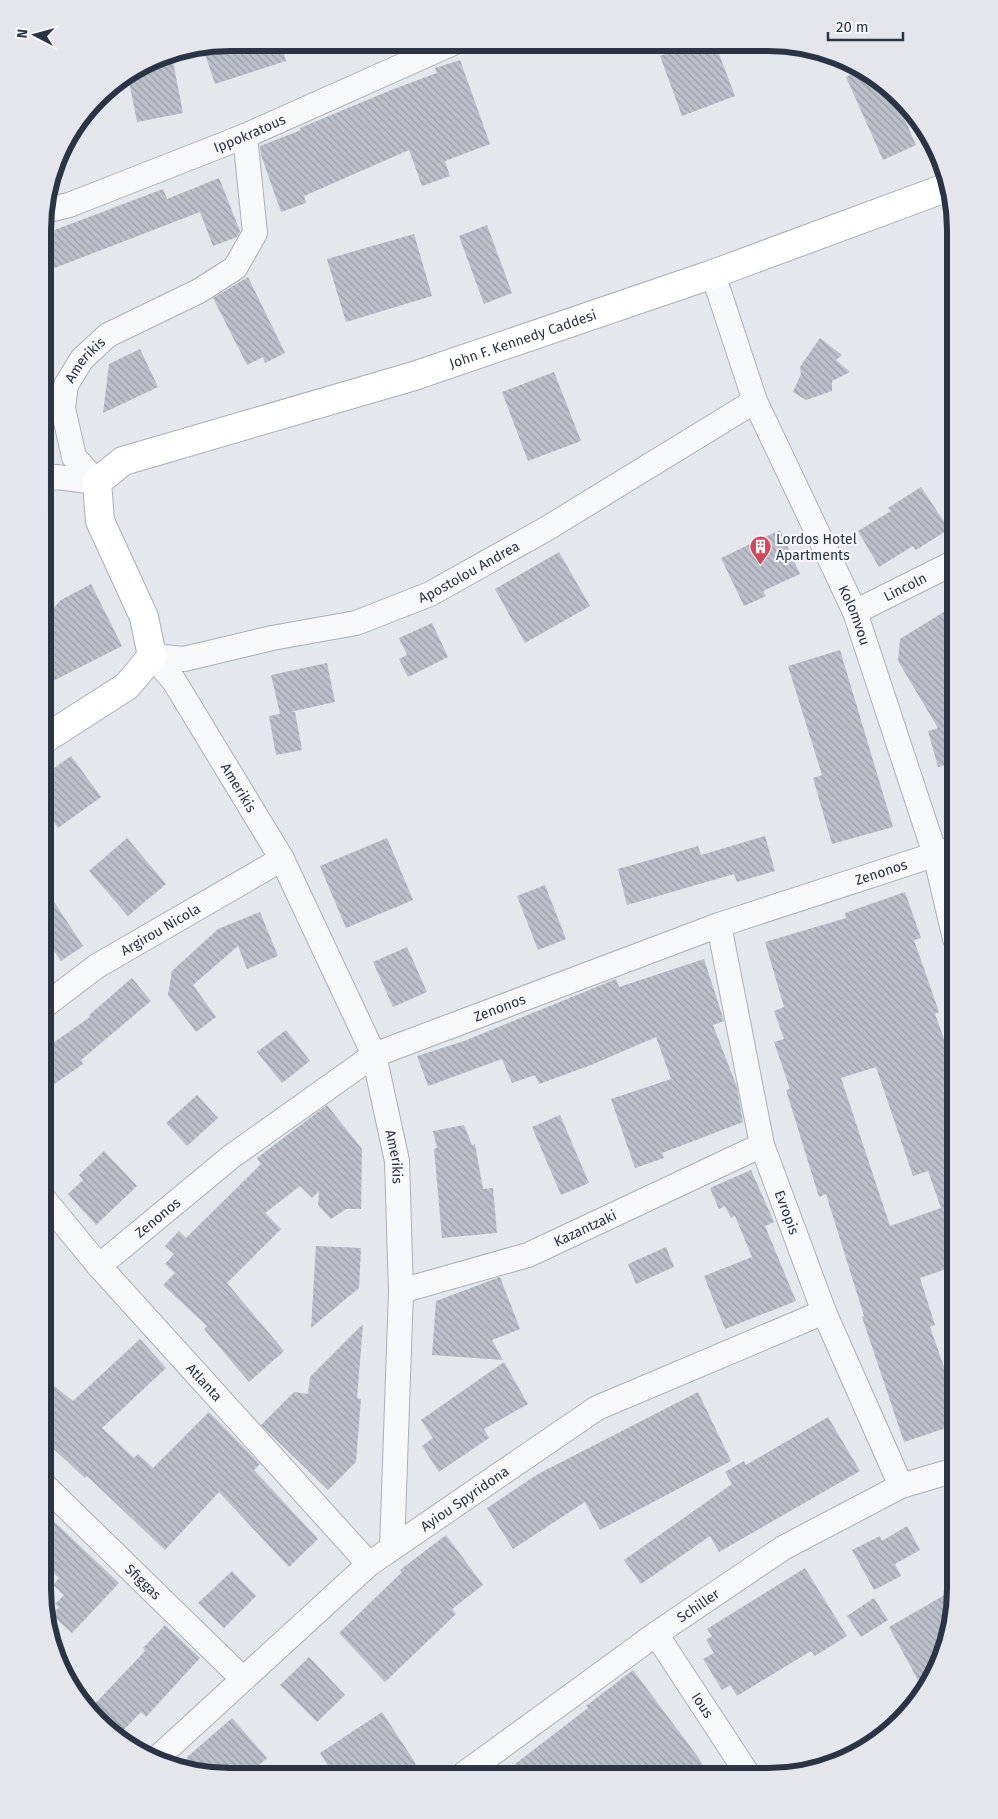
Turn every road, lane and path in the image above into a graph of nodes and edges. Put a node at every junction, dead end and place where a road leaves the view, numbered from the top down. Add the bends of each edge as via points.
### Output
1 (434, 51) edge
2 (245, 136) junction
3 (942, 189) edge
4 (53, 209) edge
5 (713, 274) junction
6 (755, 401) junction
7 (51, 478) edge
8 (97, 482) junction
9 (947, 566) edge
10 (855, 612) junction
11 (152, 656) junction
12 (51, 735) edge
13 (945, 851) edge
14 (282, 859) junction
15 (947, 868) edge
16 (719, 925) junction
17 (51, 1001) edge
18 (374, 1055) junction
19 (762, 1145) junction
20 (51, 1208) edge
21 (99, 1266) junction
22 (400, 1291) junction
23 (824, 1312) junction
24 (947, 1472) edge
25 (901, 1486) junction
26 (51, 1492) edge
27 (392, 1548) junction
28 (368, 1564) junction
29 (656, 1634) junction
30 (242, 1679) junction
31 (162, 1754) edge
32 (472, 1768) edge
33 (744, 1768) edge

1 - 2 street, Ippokratous
2 - 4 street, Ippokratous
2 - 8 street, Amerikis via 255,233 235,268 199,291 108,335 82,360 66,385 63,408 74,457
3 - 5 street, John F. Kennedy Caddesi
5 - 6 street, Kolomvou
5 - 8 street, John F. Kennedy Caddesi via 414,376 123,462
6 - 10 street, Kolomvou
6 - 11 street, Apostolou Andrea via 546,529 430,594 356,623 272,638 184,659
7 - 8 street
8 - 11 street, Amerikis via 100,521 144,617
9 - 10 street, Lincoln
10 - 13 street, Kolomvou
11 - 12 street via 127,686
11 - 14 street, Amerikis via 174,681
13 - 15 street, Kolomvou
13 - 16 street, Zenonos
14 - 17 street, Argirou Nicola via 97,966
14 - 18 street, Amerikis
16 - 18 street, Zenonos
16 - 19 street, Evropis
18 - 21 street, Zenonos via 232,1156
18 - 22 street, Amerikis via 397,1161
19 - 22 street, Kazantzaki via 528,1255
19 - 23 street, Evropis
20 - 21 street, Atlanta
21 - 28 street, Atlanta
22 - 27 street, Amerikis
23 - 25 street, Evropis
23 - 27 street, Ayiou Spyridona via 597,1408
24 - 25 street, Schiller
25 - 29 street, Schiller via 783,1548
26 - 30 street, Sfiggas
27 - 28 street, Ayiou Spyridona
28 - 30 street, Ayiou Spyridona
29 - 32 street, Schiller
29 - 33 street, Ious
30 - 31 street, Ayiou Spyridona

